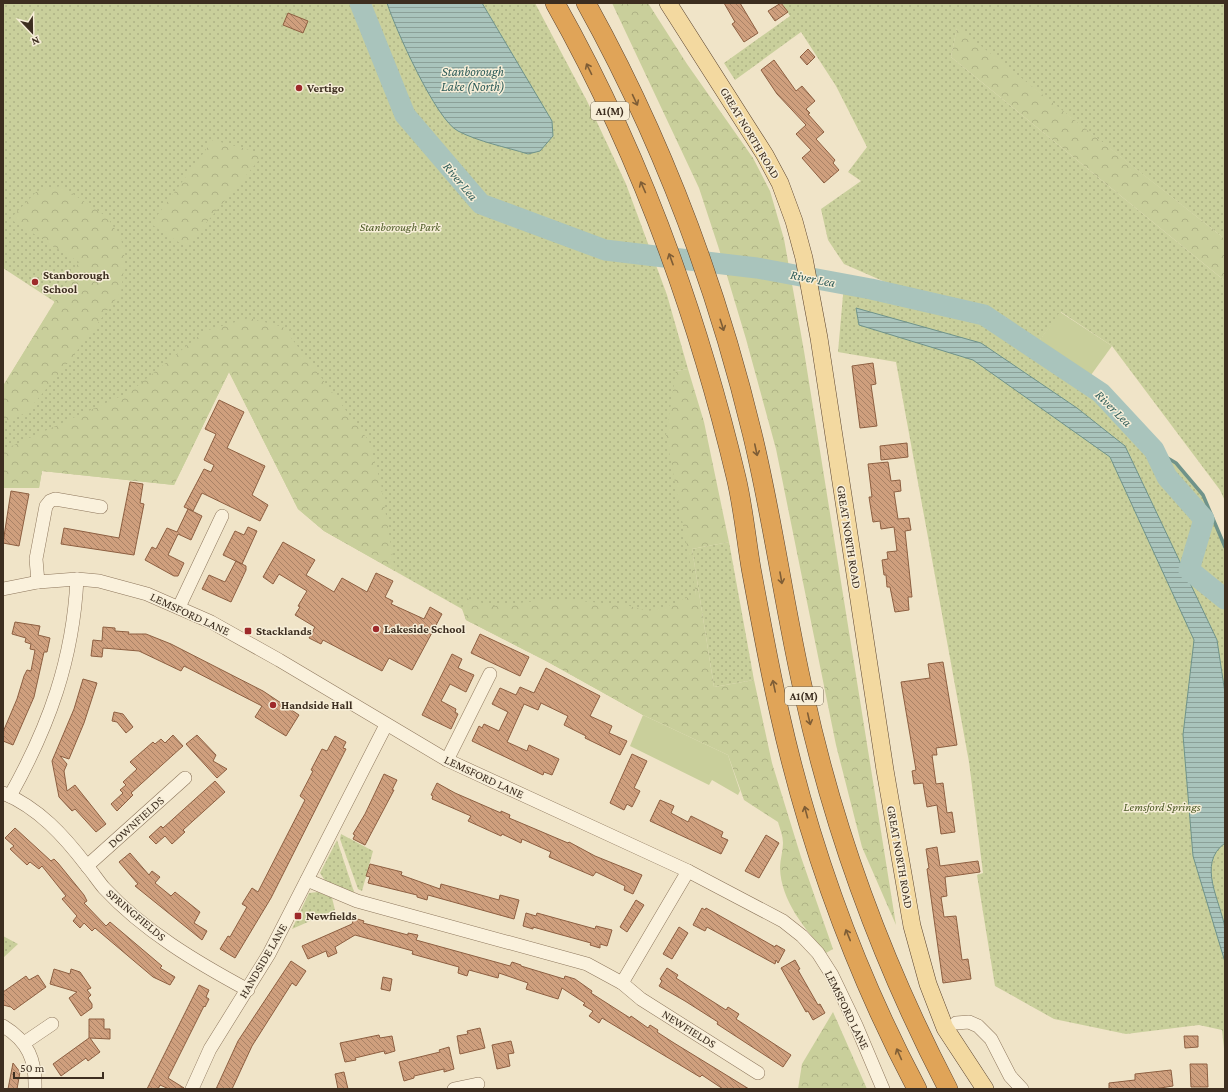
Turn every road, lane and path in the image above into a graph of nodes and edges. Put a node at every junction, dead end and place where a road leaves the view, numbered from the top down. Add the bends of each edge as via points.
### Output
1 (555, 3) edge
2 (586, 3) edge
3 (668, 3) edge
4 (101, 507) dead end
5 (222, 516) dead end
6 (77, 579) junction
7 (38, 582) junction
8 (3, 589) edge
9 (179, 608) junction
10 (490, 674) dead end
11 (386, 725) junction
12 (447, 760) junction
13 (185, 778) dead end
14 (6, 794) edge
15 (87, 866) junction
16 (688, 871) junction
17 (307, 880) junction
18 (622, 983) junction
19 (248, 990) junction
20 (956, 1023) dead end
21 (52, 1024) dead end
22 (3, 1026) edge
23 (24, 1043) junction
24 (758, 1073) dead end
25 (478, 1084) dead end
26 (35, 1089) edge
27 (192, 1089) edge
28 (454, 1089) edge
29 (883, 1089) edge
30 (917, 1089) edge
31 (948, 1089) edge
32 (984, 1089) edge
33 (1022, 1089) edge

30 -> 1 highway, A1(M) via 865,978 824,872 809,824 780,717 737,479 684,295 658,223 612,115
2 -> 31 highway, A1(M) via 622,71 662,160 710,288 732,355 753,434 804,694 834,814 880,941 919,1032
3 - 32 main road, GREAT NORTH ROAD via 765,155 780,183 804,258 912,926 928,984 945,1028
4 - 7 street via 55,499 50,501 46,506 36,559
5 - 9 street
6 - 7 street, LEMSFORD LANE
6 - 9 street, LEMSFORD LANE via 129,588
6 - 14 street via 76,609 68,654 51,712 34,752
7 - 8 street, LEMSFORD LANE
9 - 11 street, LEMSFORD LANE via 211,622 279,660
10 - 12 street
11 - 12 street, LEMSFORD LANE
11 - 17 street, HANDSIDE LANE
12 - 16 street, LEMSFORD LANE
13 - 15 street, DOWNFIELDS
14 - 15 street, SPRINGFIELDS via 40,814 59,832
15 - 19 street, SPRINGFIELDS via 103,888 133,916 200,963
16 - 18 street
16 - 29 street, LEMSFORD LANE via 783,921 818,953 832,975 856,1025
17 - 18 street, NEWFIELDS via 357,901 588,964
17 - 19 street, HANDSIDE LANE
18 - 24 street, NEWFIELDS via 641,999
19 - 27 street, HANDSIDE LANE via 210,1049
20 - 33 street via 969,1022 978,1026 991,1039 1010,1076
21 - 23 street
22 - 23 street
23 - 26 street via 32,1060
25 - 28 street

